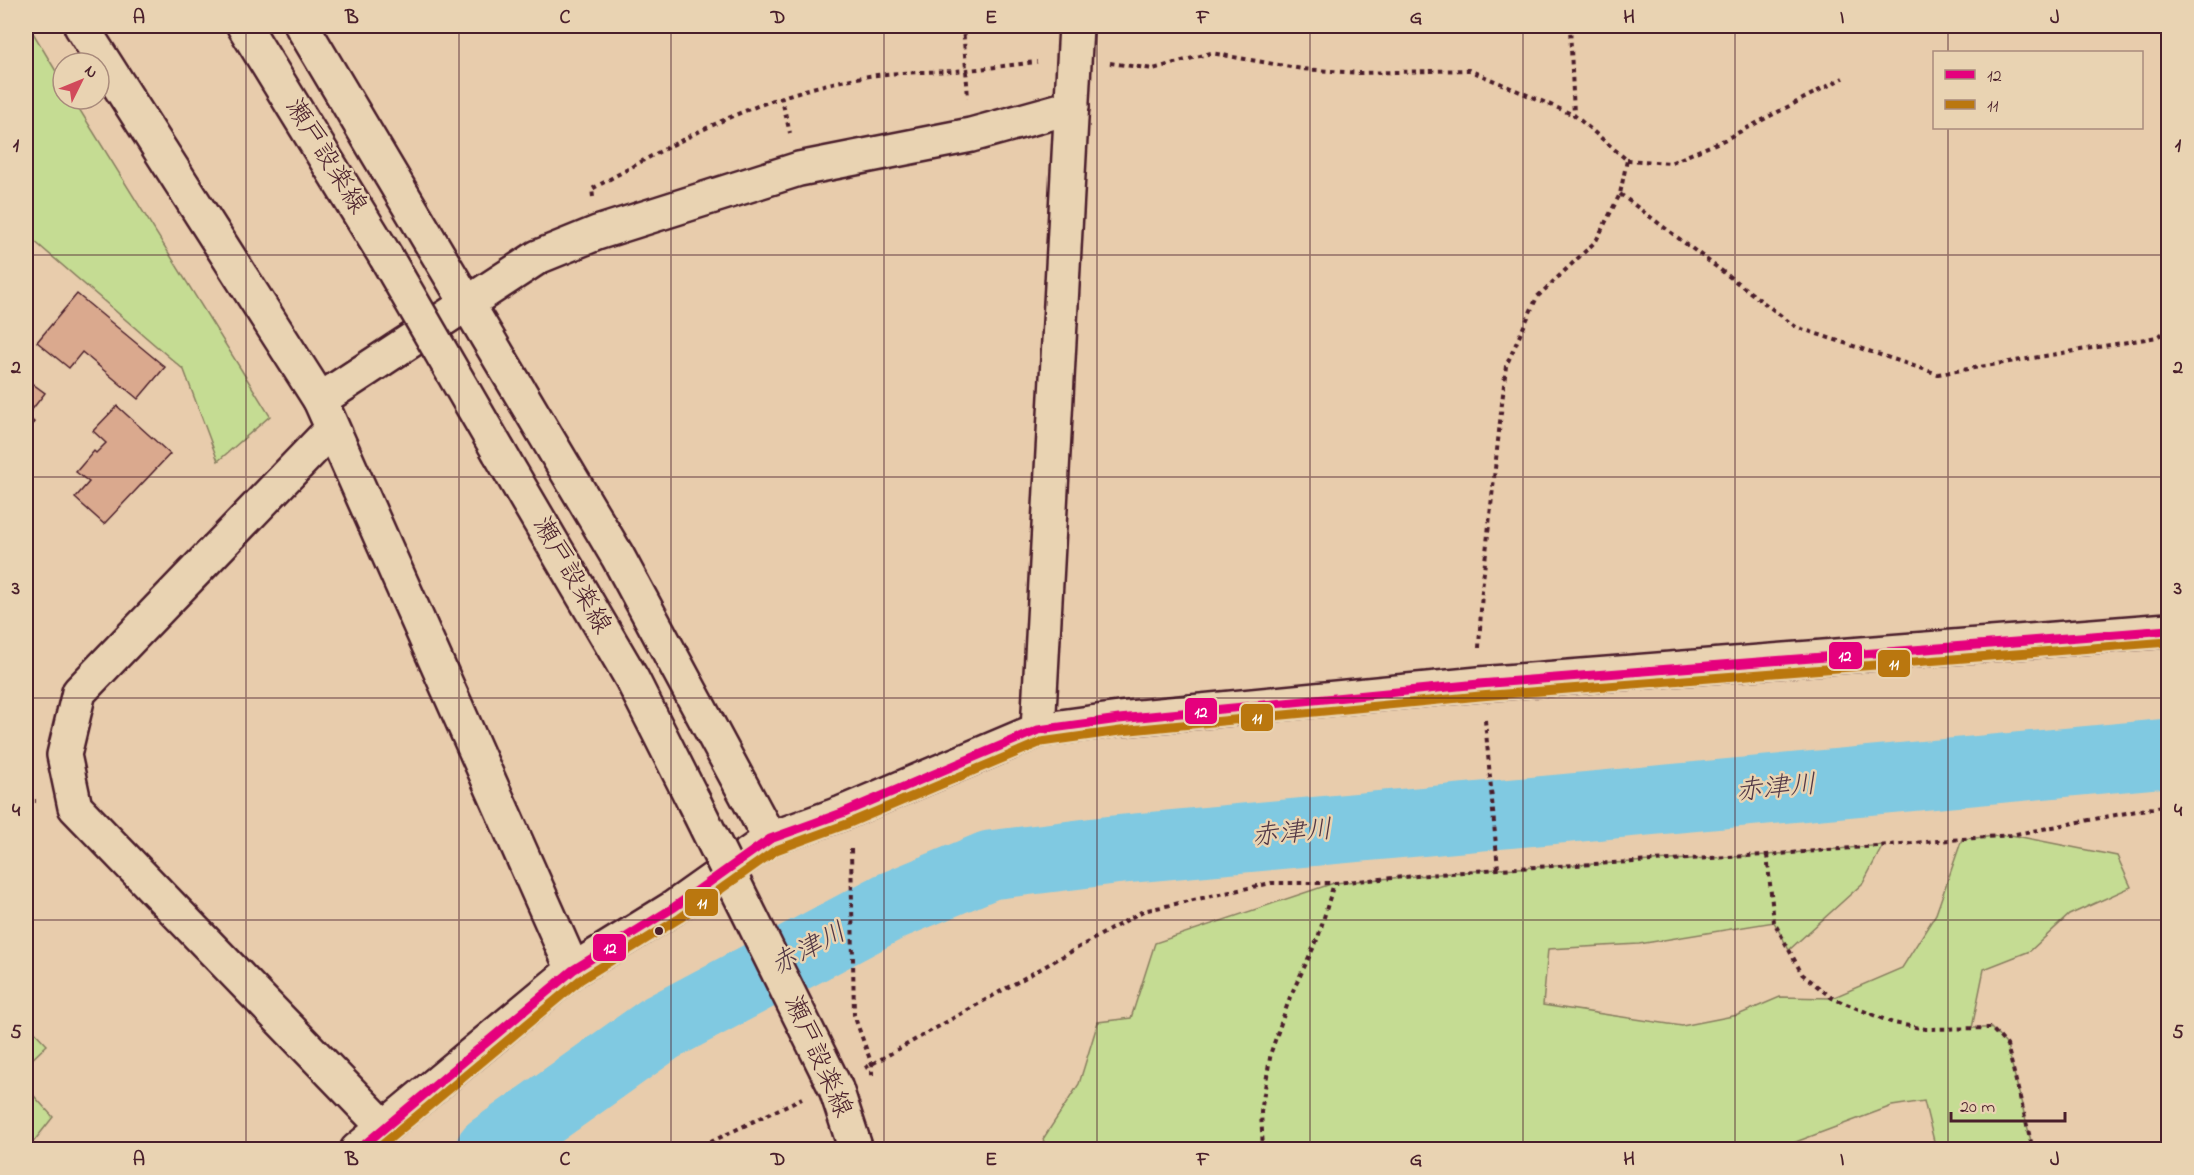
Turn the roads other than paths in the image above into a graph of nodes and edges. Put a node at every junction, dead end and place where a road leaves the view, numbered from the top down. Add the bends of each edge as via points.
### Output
1 (81, 26) edge
2 (243, 26) edge
3 (302, 26) edge
4 (1076, 26) edge
5 (1072, 107) junction
6 (466, 303) junction
7 (326, 415) junction
8 (2169, 630) edge
9 (1038, 730) junction
10 (770, 839) junction
11 (573, 970) junction
12 (383, 1125) junction
13 (357, 1149) edge
14 (856, 1149) edge

1 - 7 street
2 - 14 street, 瀬戸設楽線, bridge via 386,257 632,679 694,802 822,1092
3 - 6 street
4 - 5 street
5 - 6 street via 971,135 799,169 597,233 538,257
5 - 9 street
6 - 7 street
6 - 10 street via 618,557
7 - 11 street
7 - 12 street via 79,692 64,755 75,807
8 - 9 street via 1481,698 1130,718
9 - 10 street via 842,813
10 - 11 street via 673,908
11 - 12 street
12 - 13 street

